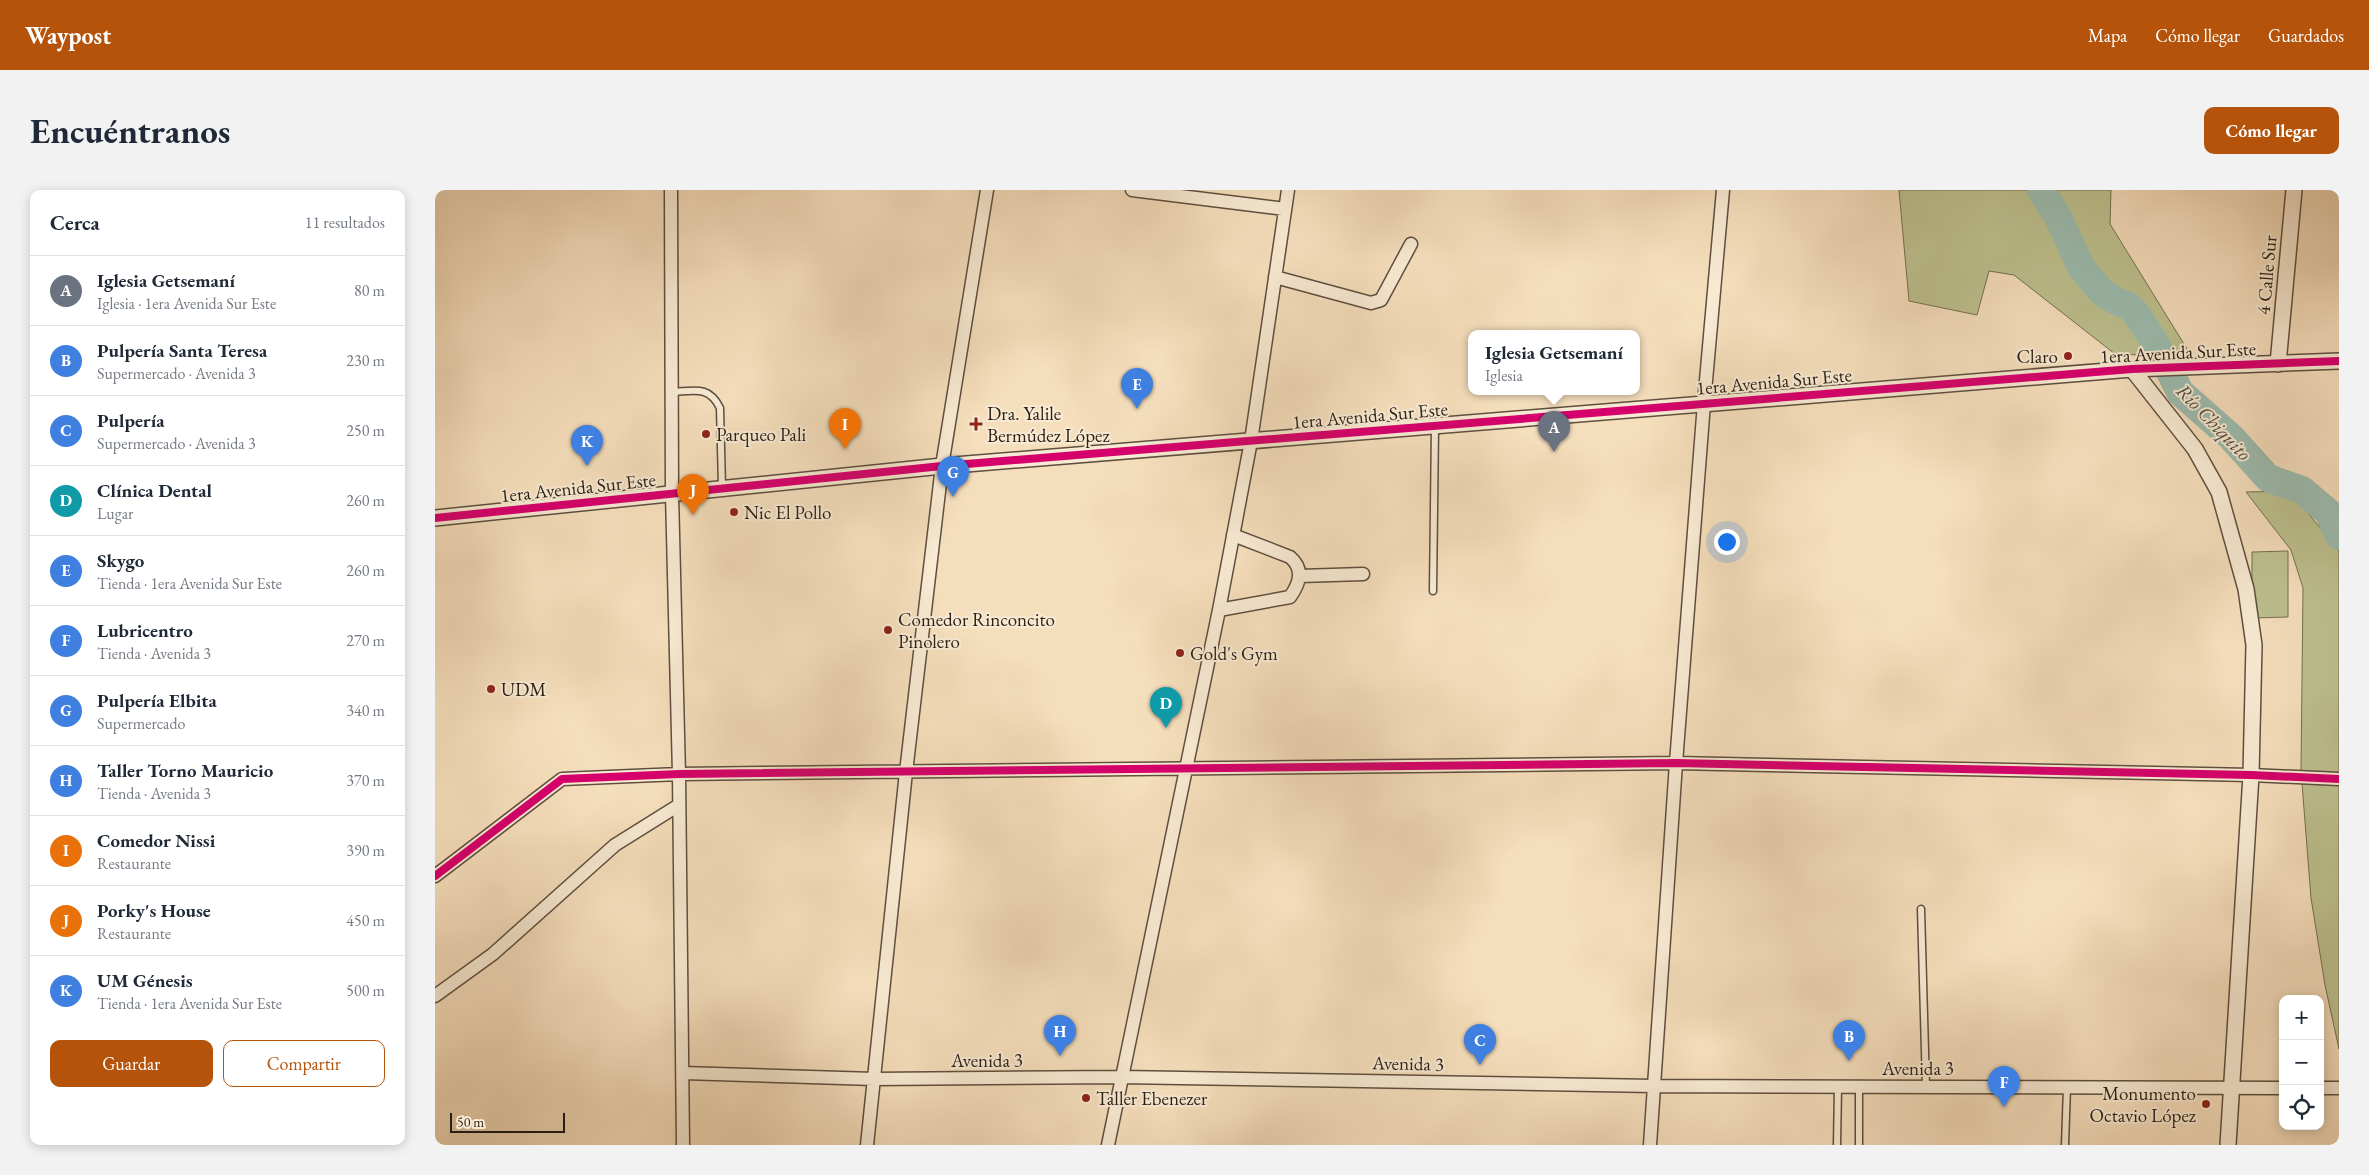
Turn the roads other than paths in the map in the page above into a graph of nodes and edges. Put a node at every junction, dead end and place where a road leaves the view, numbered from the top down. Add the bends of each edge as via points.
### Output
1 (671, 190) edge
2 (987, 190) edge
3 (1132, 190) edge
4 (1288, 190) edge
5 (1723, 190) edge
6 (2294, 190) edge
7 (1285, 209) junction
8 (1411, 244) dead end
9 (1275, 277) junction
10 (2339, 362) edge
11 (2278, 364) junction
12 (2132, 369) junction
13 (672, 392) junction
14 (1704, 403) junction
15 (1435, 426) junction
16 (1251, 441) junction
17 (943, 466) junction
18 (722, 487) junction
19 (672, 494) junction
20 (435, 518) edge
21 (1233, 535) junction
22 (1363, 574) dead end
23 (1300, 576) junction
24 (1433, 590) dead end
25 (1219, 610) junction
26 (1676, 764) junction
27 (1186, 769) junction
28 (905, 772) junction
29 (679, 774) junction
30 (2251, 775) junction
31 (2339, 779) edge
32 (679, 805) junction
33 (435, 876) edge
34 (1921, 909) dead end
35 (435, 996) edge
36 (683, 1073) junction
37 (1121, 1077) junction
38 (874, 1079) junction
39 (1654, 1086) junction
40 (1838, 1087) junction
41 (1859, 1087) junction
42 (1926, 1087) junction
43 (2067, 1087) junction
44 (2232, 1088) junction
45 (2279, 1088) edge
46 (2324, 1088) edge
47 (2339, 1088) edge
48 (683, 1145) edge
49 (867, 1145) edge
50 (1108, 1145) edge
51 (1650, 1145) edge
52 (1837, 1145) edge
53 (1859, 1145) edge
54 (2065, 1145) edge
55 (2228, 1145) edge

1 - 13 street
2 - 17 street
3 - 7 street
4 - 7 street
5 - 14 street
6 - 11 street, 4 Calle Sur
7 - 9 street
8 - 9 street via 1377,303
9 - 16 street
10 - 11 street, 1era Avenida Sur Este
11 - 12 street, 1era Avenida Sur Este
12 - 14 street, 1era Avenida Sur Este
12 - 30 street via 2195,449 2219,492 2246,589 2254,645
13 - 18 lane via 703,391 715,397 720,408
13 - 19 street
14 - 15 street, 1era Avenida Sur Este
14 - 26 street
15 - 16 street, 1era Avenida Sur Este
15 - 24 lane
16 - 17 street, 1era Avenida Sur Este
16 - 21 street
17 - 18 street, 1era Avenida Sur Este
17 - 28 street
18 - 19 street, 1era Avenida Sur Este
19 - 20 street, 1era Avenida Sur Este
19 - 29 street
21 - 23 street via 1290,557 1297,563
21 - 25 street
22 - 23 street
23 - 25 street via 1290,597
25 - 27 street
26 - 27 street
26 - 30 street
26 - 39 street
27 - 28 street
27 - 37 street
28 - 29 street
28 - 38 street
29 - 32 street
29 - 33 street via 563,779
30 - 31 street
30 - 44 street
32 - 35 street via 615,845 493,954
32 - 36 street
34 - 42 lane
36 - 38 street, Avenida 3
36 - 48 street
37 - 38 street, Avenida 3
37 - 39 street, Avenida 3
37 - 50 street
38 - 49 street
39 - 40 street, Avenida 3
39 - 51 street
40 - 41 street, Avenida 3
40 - 52 lane
41 - 42 street, Avenida 3
41 - 53 lane
42 - 43 street, Avenida 3
43 - 44 street, Avenida 3
43 - 54 lane
44 - 45 street, Avenida 3
44 - 55 street
46 - 47 street

